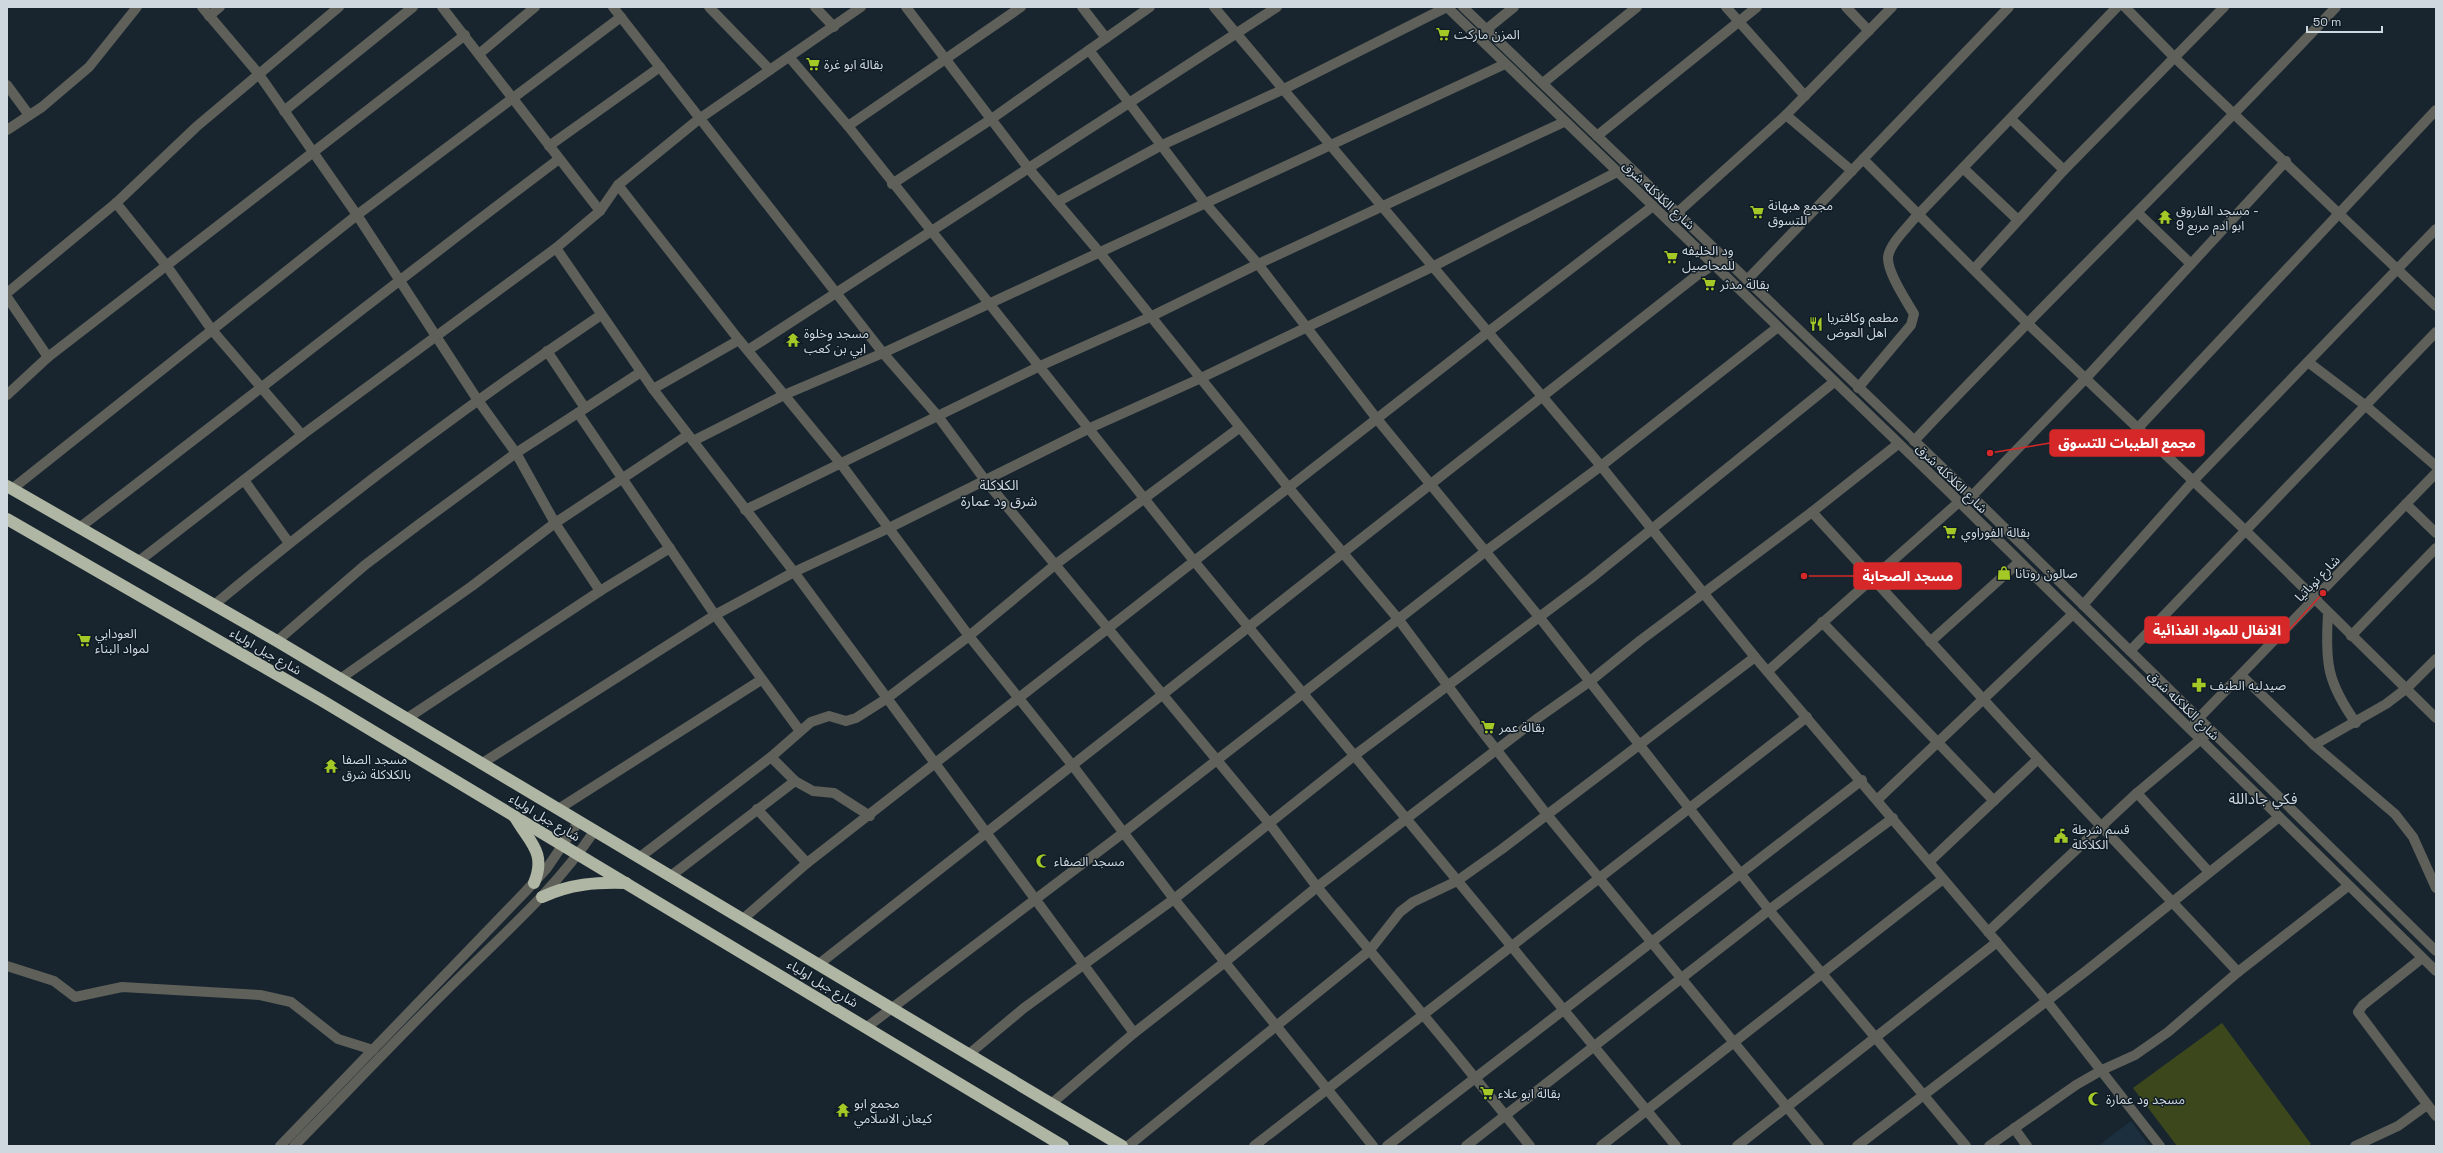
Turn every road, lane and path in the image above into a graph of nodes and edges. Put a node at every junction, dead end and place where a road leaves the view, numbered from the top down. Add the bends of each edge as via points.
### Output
1 (202, 7) edge
2 (220, 7) edge
3 (339, 7) edge
4 (412, 7) edge
5 (442, 7) edge
6 (535, 7) edge
7 (613, 7) edge
8 (709, 7) edge
9 (815, 7) edge
10 (861, 7) edge
11 (906, 7) edge
12 (1022, 7) edge
13 (1082, 7) edge
14 (1150, 7) edge
15 (1214, 7) edge
16 (1277, 7) edge
17 (1447, 7) edge
18 (1463, 7) edge
19 (1514, 7) edge
20 (1637, 7) edge
21 (1726, 7) edge
22 (1757, 7) edge
23 (1846, 7) edge
24 (1892, 7) edge
25 (2009, 7) edge
26 (2117, 7) edge
27 (2125, 7) edge
28 (2224, 7) edge
29 (2336, 7) edge
30 (132, 9) edge
31 (209, 16) junction
32 (621, 17) junction
33 (1739, 22) junction
34 (834, 27) junction
35 (1487, 29) junction
36 (1869, 31) junction
37 (1237, 34) junction
38 (465, 35) junction
39 (1106, 38) junction
40 (1089, 50) junction
41 (479, 54) junction
42 (790, 58) junction
43 (2175, 58) junction
44 (945, 60) junction
45 (1505, 64) junction
46 (660, 67) junction
47 (770, 70) junction
48 (258, 73) junction
49 (1543, 83) junction
50 (7, 85) edge
51 (1282, 90) junction
52 (1805, 96) junction
53 (512, 99) junction
54 (1128, 104) junction
55 (2436, 110) edge
56 (284, 111) junction
57 (2236, 114) junction
58 (29, 115) junction
59 (1786, 115) junction
60 (699, 119) junction
61 (2011, 119) junction
62 (990, 120) junction
63 (1564, 122) junction
64 (848, 126) junction
65 (7, 130) edge
66 (1597, 136) junction
67 (549, 146) junction
68 (1160, 146) junction
69 (1332, 146) junction
70 (313, 154) junction
71 (559, 159) junction
72 (1863, 159) junction
73 (2286, 161) junction
74 (1963, 168) junction
75 (1029, 169) junction
76 (2064, 170) junction
77 (1852, 171) junction
78 (1617, 172) junction
79 (892, 184) junction
80 (618, 185) junction
81 (1057, 202) junction
82 (116, 203) junction
83 (1205, 203) junction
84 (1383, 205) junction
85 (1652, 206) junction
86 (600, 211) junction
87 (2340, 212) junction
88 (1677, 213) junction
89 (2138, 213) junction
90 (1919, 214) junction
91 (357, 215) junction
92 (2018, 220) junction
93 (2436, 228) edge
94 (932, 233) junction
95 (556, 248) junction
96 (1100, 253) junction
97 (1724, 258) junction
98 (1258, 264) junction
99 (1713, 264) junction
100 (2191, 264) junction
101 (166, 265) junction
102 (1432, 267) junction
103 (2398, 268) junction
104 (1974, 269) junction
105 (398, 280) junction
106 (1747, 280) junction
107 (7, 293) edge
108 (836, 294) junction
109 (7, 297) edge
110 (988, 304) junction
111 (2436, 306) edge
112 (601, 315) junction
113 (1150, 318) junction
114 (2026, 322) junction
115 (1306, 327) junction
116 (1778, 327) junction
117 (212, 330) junction
118 (1488, 332) junction
119 (2436, 332) edge
120 (436, 337) junction
121 (739, 340) junction
122 (748, 350) junction
123 (547, 351) junction
124 (883, 353) junction
125 (48, 357) junction
126 (2308, 362) junction
127 (1040, 366) junction
128 (641, 372) junction
129 (2086, 378) junction
130 (1199, 379) junction
131 (1834, 382) junction
132 (1858, 388) junction
133 (261, 389) junction
134 (653, 389) junction
135 (7, 395) edge
136 (784, 395) junction
137 (1542, 398) junction
138 (477, 399) junction
139 (2366, 406) junction
140 (581, 410) junction
141 (937, 415) junction
142 (1377, 419) junction
143 (1090, 428) junction
144 (1240, 428) junction
145 (2138, 428) junction
146 (302, 436) junction
147 (691, 438) junction
148 (1914, 442) junction
149 (1898, 444) junction
150 (516, 453) junction
151 (841, 464) junction
152 (1601, 466) junction
153 (2436, 466) edge
154 (2436, 473) edge
155 (623, 477) junction
156 (244, 480) junction
157 (985, 480) junction
158 (2193, 480) junction
159 (1430, 485) junction
160 (10, 488) edge
161 (1288, 488) junction
162 (1972, 496) junction
163 (1144, 499) junction
164 (1959, 502) junction
165 (2406, 504) junction
166 (745, 510) junction
167 (1812, 512) junction
168 (7, 519) edge
169 (555, 523) junction
170 (78, 528) junction
171 (889, 528) junction
172 (1651, 530) junction
173 (2247, 532) junction
174 (2436, 533) edge
175 (289, 543) junction
176 (670, 548) junction
177 (2436, 548) edge
178 (1486, 551) junction
179 (1342, 554) junction
180 (139, 561) junction
181 (1194, 562) junction
182 (2019, 562) junction
183 (1056, 564) junction
184 (794, 572) junction
185 (1872, 578) junction
186 (600, 591) junction
187 (1703, 594) junction
188 (2314, 600) junction
189 (214, 605) junction
190 (2083, 605) junction
191 (2073, 614) junction
192 (2328, 614) junction
193 (715, 615) junction
194 (1540, 618) junction
195 (1399, 620) junction
196 (1822, 622) junction
197 (1248, 626) junction
198 (1109, 628) junction
199 (969, 636) junction
200 (2351, 636) junction
201 (277, 641) junction
202 (1930, 642) junction
203 (2130, 651) junction
204 (1755, 657) junction
205 (2436, 659) edge
206 (1768, 671) junction
207 (2241, 675) junction
208 (340, 679) junction
209 (761, 680) junction
210 (1589, 682) junction
211 (1448, 687) junction
212 (2406, 688) junction
213 (1303, 692) junction
214 (1162, 695) junction
215 (1018, 698) junction
216 (886, 699) junction
217 (1983, 699) junction
218 (1807, 717) junction
219 (2199, 718) junction
220 (2436, 718) edge
221 (406, 719) junction
222 (2356, 722) junction
223 (2189, 728) junction
224 (2212, 730) junction
225 (800, 731) junction
226 (2201, 740) junction
227 (1938, 741) junction
228 (1640, 745) junction
229 (2314, 745) junction
230 (1496, 750) junction
231 (1355, 755) junction
232 (771, 758) junction
233 (1216, 759) junction
234 (2038, 759) junction
235 (481, 764) junction
236 (935, 765) junction
237 (1073, 766) junction
238 (1862, 780) junction
239 (794, 781) junction
240 (2137, 793) junction
241 (1878, 800) junction
242 (1994, 801) junction
243 (560, 808) junction
244 (1690, 809) junction
245 (757, 810) junction
246 (514, 814) junction
247 (870, 816) junction
248 (1548, 816) junction
249 (2279, 817) junction
250 (1893, 818) junction
251 (1405, 820) junction
252 (580, 821) junction
253 (1270, 823) junction
254 (2100, 826) junction
255 (595, 830) junction
256 (988, 833) junction
257 (1123, 833) junction
258 (563, 845) junction
259 (579, 854) junction
260 (640, 857) junction
261 (1930, 861) junction
262 (807, 863) junction
263 (2209, 872) junction
264 (1740, 873) junction
265 (672, 875) junction
266 (1600, 878) junction
267 (1943, 879) junction
268 (1456, 881) junction
269 (534, 883) junction
270 (628, 883) junction
271 (2348, 886) junction
272 (1317, 887) junction
273 (2436, 888) edge
274 (542, 897) junction
275 (1036, 898) junction
276 (1174, 899) junction
277 (2172, 900) junction
278 (1769, 910) junction
279 (744, 918) junction
280 (1988, 932) junction
281 (1650, 942) junction
282 (1997, 942) junction
283 (1510, 946) junction
284 (1370, 950) junction
285 (2436, 951) edge
286 (2422, 958) junction
287 (1226, 962) junction
288 (820, 964) junction
289 (1082, 965) junction
290 (7, 966) edge
291 (451, 971) junction
292 (2436, 971) edge
293 (2238, 972) junction
294 (1823, 974) junction
295 (458, 978) junction
296 (1682, 980) junction
297 (2046, 1000) junction
298 (892, 1008) junction
299 (1563, 1010) junction
300 (1423, 1013) junction
301 (1277, 1026) junction
302 (867, 1027) junction
303 (1134, 1033) junction
304 (1877, 1036) junction
305 (1734, 1044) junction
306 (1594, 1048) junction
307 (373, 1050) junction
308 (968, 1054) junction
309 (2102, 1070) junction
310 (1475, 1078) junction
311 (1326, 1088) junction
312 (1923, 1094) junction
313 (1051, 1104) junction
314 (2427, 1105) junction
315 (1786, 1107) junction
316 (1648, 1111) junction
317 (1505, 1115) junction
318 (2436, 1116) edge
319 (2014, 1128) junction
320 (1106, 1142) edge
321 (280, 1146) edge
322 (294, 1146) edge
323 (1063, 1146) edge
324 (1122, 1146) edge
325 (1128, 1146) edge
326 (1254, 1146) edge
327 (1373, 1146) edge
328 (1387, 1146) edge
329 (1466, 1146) edge
330 (1530, 1146) edge
331 (1602, 1146) edge
332 (1676, 1146) edge
333 (1737, 1146) edge
334 (1819, 1146) edge
335 (1857, 1146) edge
336 (1966, 1146) edge
337 (1989, 1146) edge
338 (2027, 1146) edge
339 (2160, 1146) edge
340 (2355, 1146) edge

1 - 31 street
2 - 31 street
3 - 48 street
4 - 56 street
5 - 38 street
6 - 41 street
7 - 32 street
8 - 47 street
9 - 34 street
10 - 34 street
11 - 44 street
12 - 44 street
13 - 39 street
14 - 39 street
15 - 37 street
16 - 37 street
17 - 45 street, شارع الكلاكله شرق
17 - 51 street
18 - 35 street, شارع الكلاكله شرق
19 - 35 street
20 - 49 street
21 - 33 street
22 - 33 street
23 - 36 street
24 - 36 street
25 - 72 street
26 - 61 street
27 - 43 street
28 - 43 street
29 - 57 street
30 - 58 street via 89,67 66,88
31 - 48 street
32 - 46 street
32 - 53 street
33 - 52 street
33 - 66 street
34 - 42 street
35 - 49 street, شارع الكلاكله شرق
36 - 52 street
37 - 51 street
37 - 54 street
38 - 41 street
38 - 70 street
39 - 40 street
40 - 54 street
40 - 62 street
41 - 53 street
42 - 47 street
42 - 64 street
43 - 57 street
43 - 76 street
44 - 62 street
44 - 64 street
45 - 63 street, شارع الكلاكله شرق
45 - 69 street
46 - 60 street
46 - 67 street
47 - 60 street
48 - 56 street
48 - 82 street via 196,127
49 - 66 street, شارع الكلاكله شرق
50 - 58 street
51 - 68 street
51 - 69 street
52 - 59 street
53 - 67 street
53 - 91 street
54 - 68 street
54 - 75 street
55 - 87 street
56 - 70 street
57 - 73 street
57 - 89 street
58 - 65 street
59 - 77 street
59 - 88 street
60 - 80 street
60 - 108 street
61 - 74 street
61 - 76 street
62 - 75 street
62 - 79 street
63 - 78 street, شارع الكلاكله شرق
63 - 84 street
64 - 79 street
66 - 88 street, شارع الكلاكله شرق
67 - 71 street
68 - 81 street
68 - 83 street
69 - 83 street
69 - 84 street
70 - 91 street
70 - 101 street
71 - 86 street
71 - 105 street
72 - 77 street
72 - 90 street
73 - 87 street
73 - 100 street
74 - 90 street
74 - 92 street
75 - 81 street
75 - 94 street
76 - 92 street
77 - 106 street
78 - 85 street, شارع الكلاكله شرق
78 - 102 street
79 - 94 street
80 - 86 street
80 - 121 street
81 - 96 street
82 - 101 street
82 - 107 street
83 - 96 street
83 - 98 street
84 - 98 street
84 - 102 street
85 - 99 street, شارع الكلاكله شرق
85 - 118 street
86 - 95 street
87 - 103 street
87 - 145 street
88 - 97 street, شارع الكلاكله شرق
89 - 100 street
89 - 114 street
90 - 104 street
90 - 132 street via 1892,246 1888,256 1889,267 1914,314 1911,325
91 - 105 street
91 - 117 street
92 - 104 street
93 - 103 street
94 - 108 street
94 - 110 street
95 - 112 street
95 - 120 street
96 - 110 street
96 - 113 street
97 - 99 street
97 - 106 street, شارع الكلاكله شرق
98 - 113 street
98 - 115 street
99 - 116 street, شارع الكلاكله شرق
99 - 137 street
100 - 129 street
101 - 117 street
101 - 125 street
102 - 115 street
102 - 118 street
103 - 111 street
103 - 126 street
104 - 114 street
105 - 120 street
105 - 133 street
106 - 132 street, شارع الكلاكله شرق
108 - 122 street
108 - 124 street
109 - 125 street
110 - 124 street
110 - 127 street
112 - 123 street
112 - 128 street
113 - 127 street
113 - 130 street
114 - 129 street
114 - 148 street
115 - 130 street
115 - 142 street
116 - 131 street, شارع الكلاكله شرق
116 - 152 street
117 - 133 street
117 - 160 street
118 - 137 street
118 - 142 street
119 - 139 street
120 - 138 street
120 - 146 street
121 - 122 street
121 - 134 street
122 - 136 street
123 - 138 street
123 - 140 street
124 - 136 street
124 - 141 street
125 - 135 street
126 - 139 street
126 - 158 street
127 - 141 street
127 - 143 street
128 - 134 street
128 - 140 street
129 - 145 street
129 - 162 street
130 - 143 street
130 - 144 street
131 - 149 street, شارع الكلاكله شرق
131 - 172 street
132 - 148 street, شارع الكلاكله شرق
133 - 146 street
133 - 170 street
134 - 147 street
136 - 147 street
136 - 151 street
137 - 152 street
137 - 159 street
138 - 150 street
138 - 175 street
139 - 153 street
139 - 173 street
140 - 150 street
140 - 155 street
141 - 151 street
141 - 157 street
142 - 159 street
142 - 161 street
143 - 157 street
143 - 163 street
144 - 161 street
144 - 163 street
145 - 158 street
146 - 156 street
147 - 155 street
147 - 166 street
148 - 162 street, شارع الكلاكله شرق
149 - 164 street, شارع الكلاكله شرق
149 - 167 street
150 - 169 street
150 - 201 street via 365,565
151 - 166 street
151 - 171 street
152 - 172 street
152 - 178 street
154 - 165 street, شارع نوباتيا
155 - 169 street
155 - 176 street
156 - 175 street
156 - 180 street
157 - 171 street
157 - 183 street
158 - 173 street
158 - 190 street
159 - 178 street
159 - 179 street
160 - 170 highway, شارع جبل اولياء
161 - 179 street
161 - 181 street
162 - 190 street, شارع الكلاكله شرق
163 - 181 street
163 - 183 street
164 - 182 street, شارع الكلاكله شرق
164 - 185 street
165 - 174 street
165 - 188 street, شارع نوباتيا
166 - 184 street
167 - 185 street
167 - 187 street
168 - 246 highway, شارع جبل اولياء
169 - 186 street
169 - 208 street via 472,586
170 - 180 highway, شارع جبل اولياء
171 - 184 street
171 - 199 street
172 - 187 street
172 - 194 street
173 - 188 street
173 - 203 street
175 - 189 street
176 - 186 street
176 - 193 street
177 - 200 street
178 - 194 street
178 - 195 street
179 - 195 street
179 - 197 street
180 - 189 highway, شارع جبل اولياء
181 - 197 street
181 - 198 street
182 - 191 street, شارع الكلاكله شرق
182 - 202 street
183 - 198 street
183 - 199 street
184 - 193 street
184 - 216 street
185 - 196 street
185 - 202 street
186 - 221 street
187 - 204 street
187 - 210 street
188 - 192 street
188 - 207 street, شارع نوباتيا
189 - 201 highway, شارع جبل اولياء
190 - 203 street, شارع الكلاكله شرق
191 - 217 street
191 - 223 street, شارع الكلاكله شرق
192 - 200 street
192 - 222 street via 2326,642 2333,685 2338,698
193 - 209 street
193 - 235 street
194 - 210 street
194 - 211 street
195 - 211 street
195 - 213 street
196 - 206 street
196 - 227 street
197 - 213 street
197 - 214 street
198 - 214 street
198 - 215 street
199 - 215 street
199 - 216 street
200 - 212 street
201 - 208 highway, شارع جبل اولياء
202 - 217 street
203 - 219 street, شارع الكلاكله شرق
204 - 206 street
204 - 228 street
205 - 212 street
206 - 218 street
207 - 219 street, شارع نوباتيا
207 - 229 street
208 - 221 highway, شارع جبل اولياء
209 - 225 street
209 - 243 street
210 - 228 street
210 - 230 street
211 - 230 street
211 - 231 street
212 - 220 street
212 - 222 street
213 - 231 street
213 - 233 street
214 - 233 street
214 - 237 street
215 - 236 street
215 - 237 street
216 - 225 street via 856,718 846,721 829,716 823,717
216 - 236 street
217 - 227 street
217 - 234 street
218 - 238 street
218 - 244 street
219 - 223 street, شارع نوباتيا
219 - 224 street, شارع الكلاكله شرق
221 - 235 highway, شارع جبل اولياء
222 - 229 street
223 - 226 street, شارع الكلاكله شرق
224 - 226 street
224 - 285 street, شارع الكلاكله شرق
225 - 232 street
226 - 240 street
226 - 249 street, شارع الكلاكله شرق
227 - 241 street
227 - 242 street
228 - 244 street
228 - 248 street
229 - 273 street via 2395,814 2413,837
230 - 248 street
230 - 251 street
231 - 251 street
231 - 253 street
232 - 239 street
232 - 260 street
233 - 253 street
233 - 257 street
234 - 242 street
234 - 254 street
235 - 243 highway, شارع جبل اولياء
236 - 247 street
236 - 256 street
237 - 256 street
237 - 257 street
238 - 241 street
238 - 264 street
239 - 245 street
239 - 247 street via 812,791 834,793
240 - 254 street
240 - 263 street
241 - 250 street
242 - 261 street
243 - 252 highway, شارع جبل اولياء
244 - 264 street
244 - 266 street
245 - 262 street
245 - 265 street
246 - 258 highway, شارع جبل اولياء
246 - 269 highway via 538,856 540,865
247 - 262 street
248 - 266 street
248 - 268 street
249 - 263 street
249 - 271 street, شارع الكلاكله شرق
250 - 261 street
250 - 278 street
251 - 268 street
251 - 272 street
252 - 255 highway, شارع جبل اولياء
252 - 258 street
253 - 272 street
253 - 276 street
254 - 277 street
254 - 280 street
255 - 259 street
255 - 260 highway, شارع جبل اولياء
256 - 275 street
256 - 288 street
257 - 275 street
257 - 276 street
258 - 259 highway, شارع جبل اولياء
258 - 269 street
259 - 270 highway, شارع جبل اولياء
259 - 274 street
260 - 265 highway, شارع جبل اولياء
261 - 267 street
262 - 279 street
263 - 277 street
264 - 278 street
264 - 281 street
265 - 279 highway, شارع جبل اولياء
266 - 281 street
266 - 283 street
267 - 280 street
267 - 294 street
268 - 283 street
268 - 284 street via 1413,902 1400,912
269 - 291 street
270 - 274 highway via 594,882 558,889
270 - 302 highway, شارع جبل اولياء
271 - 286 street, شارع الكلاكله شرق
271 - 293 street
272 - 284 street
272 - 287 street
274 - 295 street
275 - 289 street
275 - 298 street
276 - 287 street
276 - 289 street
277 - 293 street
277 - 297 street via 2129,937
278 - 294 street
278 - 296 street
279 - 288 highway, شارع جبل اولياء
280 - 282 street
281 - 296 street
281 - 299 street
282 - 297 street
282 - 304 street
283 - 299 street
283 - 300 street
284 - 300 street
284 - 301 street
286 - 292 street, شارع الكلاكله شرق
286 - 314 street via 2363,1005 2358,1012
287 - 301 street
287 - 303 street
288 - 298 highway, شارع جبل اولياء
289 - 303 street
289 - 308 street
290 - 307 street via 54,981 75,997 122,987 260,995 291,1002 338,1039
291 - 295 street
291 - 307 street
293 - 309 street via 2168,1032 2135,1055
294 - 304 street
294 - 305 street
295 - 322 street
296 - 305 street
296 - 306 street
297 - 309 street
297 - 312 street
298 - 302 street
298 - 308 highway, شارع جبل اولياء
299 - 306 street
299 - 310 street
300 - 310 street
300 - 311 street
301 - 311 street
301 - 325 street
302 - 323 highway, شارع جبل اولياء
303 - 313 street
304 - 312 street
304 - 315 street
305 - 315 street
305 - 316 street
306 - 316 street
306 - 317 street
307 - 321 street
308 - 313 highway, شارع جبل اولياء
309 - 319 street
309 - 339 street
310 - 317 street
310 - 328 street
311 - 326 street
311 - 327 street
312 - 335 street
312 - 336 street
313 - 320 highway, شارع جبل اولياء
314 - 318 street
314 - 340 street via 2398,1126
315 - 333 street
315 - 334 street
316 - 331 street
316 - 332 street
317 - 329 street
317 - 330 street
319 - 337 street
319 - 338 street
320 - 324 highway, شارع جبل اولياء

